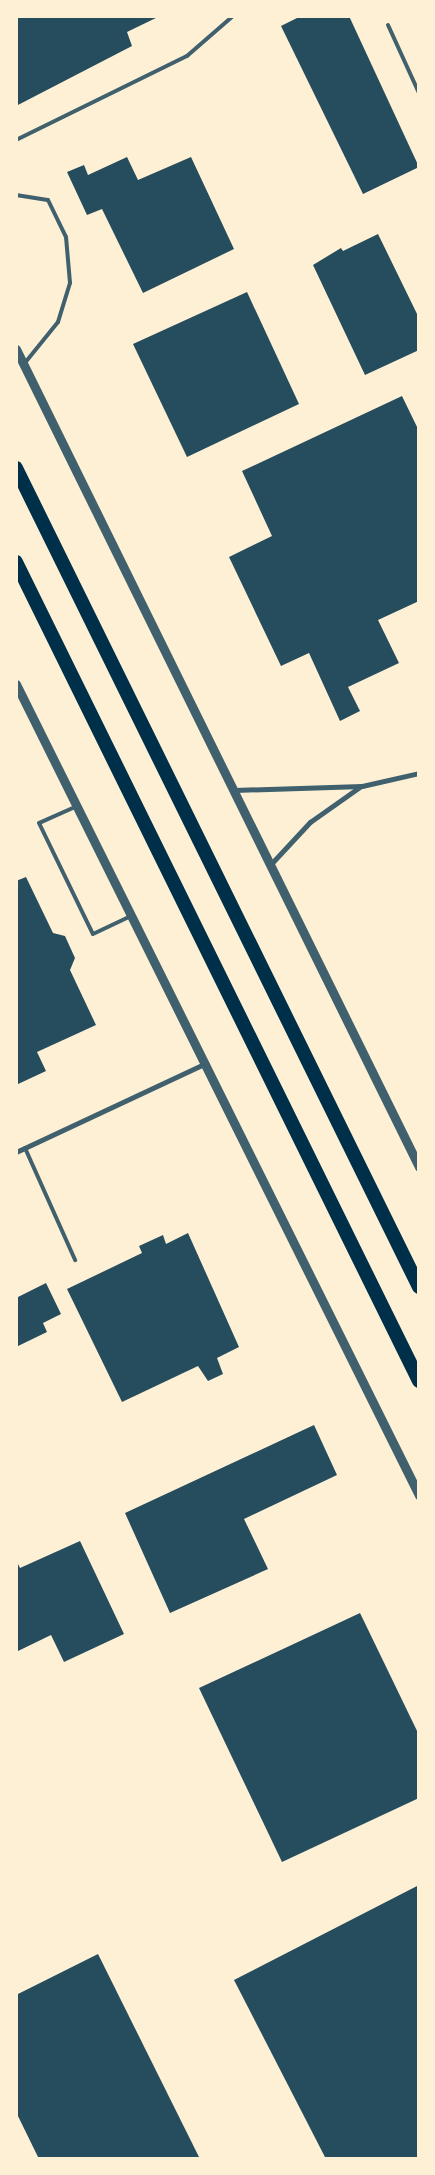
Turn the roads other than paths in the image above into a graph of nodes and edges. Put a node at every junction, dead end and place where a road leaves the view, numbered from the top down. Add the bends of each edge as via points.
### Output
1 (233, 16) edge
2 (388, 25) dead end
3 (419, 93) edge
4 (16, 140) edge
5 (16, 195) edge
6 (16, 349) edge
7 (24, 364) junction
8 (16, 468) edge
9 (16, 562) edge
10 (16, 684) edge
11 (419, 773) edge
12 (362, 786) junction
13 (234, 790) junction
14 (77, 806) junction
15 (270, 865) junction
16 (132, 915) junction
17 (207, 1063) junction
18 (25, 1148) junction
19 (16, 1152) edge
20 (419, 1167) edge
21 (75, 1260) dead end
22 (419, 1287) edge
23 (419, 1381) edge
24 (419, 1495) edge

1 - 4 lane via 187,56
2 - 3 lane
5 - 7 lane via 48,200 66,237 70,283 58,322
6 - 7 street
7 - 13 street
8 - 22 highway
9 - 23 highway
10 - 14 street
11 - 12 street
12 - 13 street
12 - 15 street via 310,822
13 - 15 street
14 - 16 street
14 - 16 lane via 39,823 93,934
15 - 20 street
16 - 17 street
17 - 18 street
17 - 24 street
18 - 19 street
18 - 21 lane

